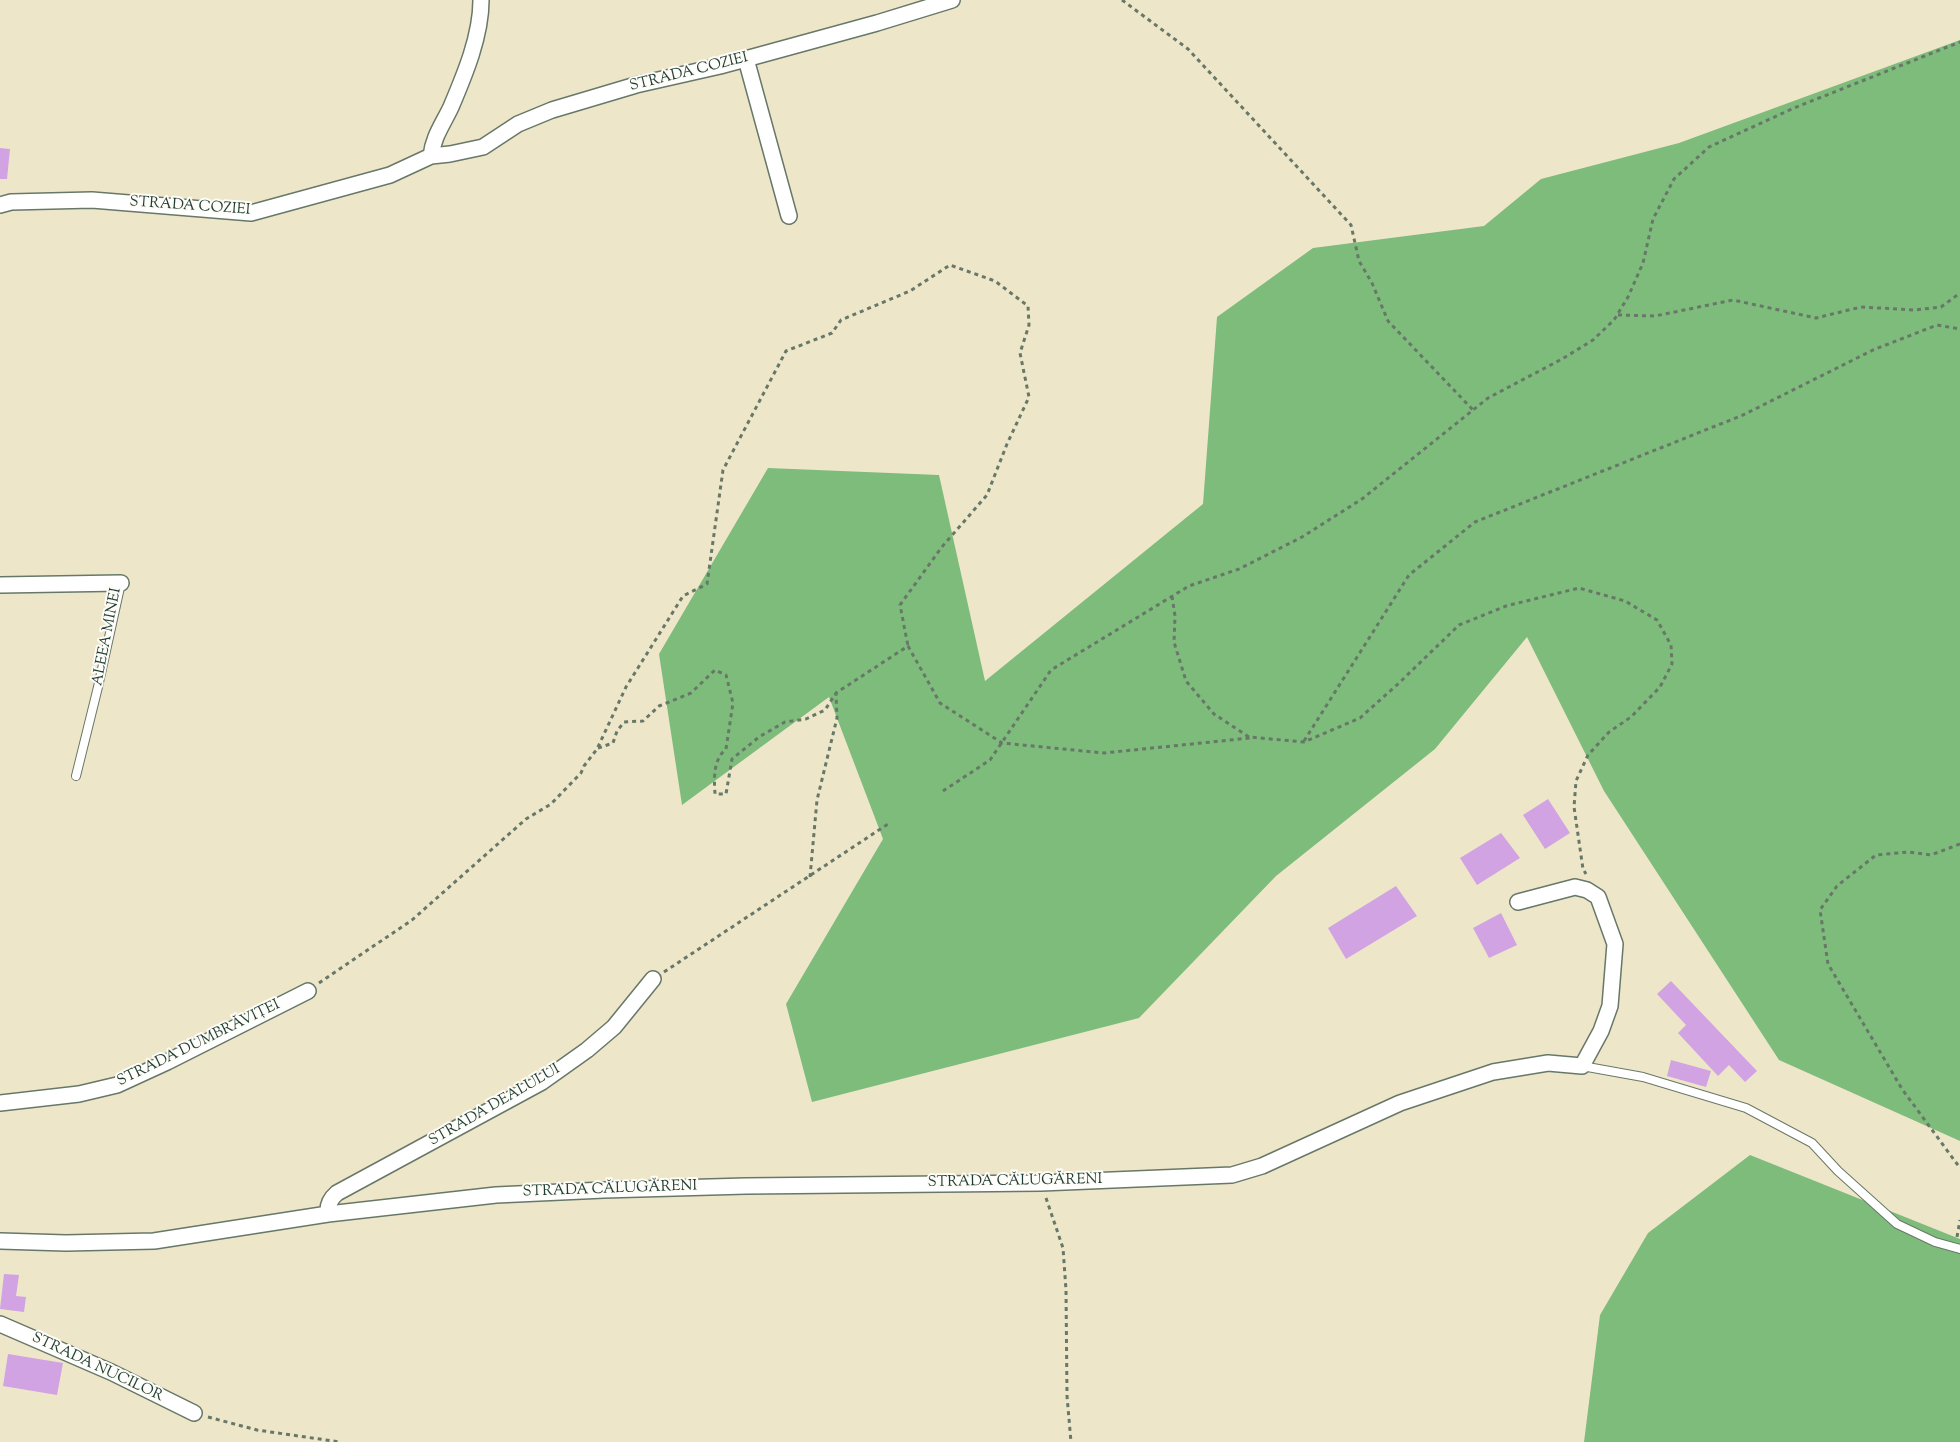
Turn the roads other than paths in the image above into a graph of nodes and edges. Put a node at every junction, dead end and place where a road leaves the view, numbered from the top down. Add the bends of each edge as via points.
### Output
1 (481, 0) edge
2 (952, 0) edge
3 (746, 59) junction
4 (431, 156) junction
5 (0, 205) edge
6 (789, 216) dead end
7 (121, 583) joint
8 (0, 585) edge
9 (76, 776) dead end
10 (1518, 902) dead end
11 (653, 979) road end
12 (308, 991) road end
13 (1582, 1066) junction
14 (0, 1103) edge
15 (328, 1214) junction
16 (0, 1241) edge
17 (1960, 1249) edge
18 (0, 1324) edge
19 (194, 1413) road end

1 - 4 street via 468,64 436,134
2 - 3 street, STRADA COZIEI
3 - 4 street, STRADA COZIEI via 636,85 552,110 518,124 483,147
3 - 6 street
4 - 5 street, STRADA COZIEI via 390,175 251,213 92,200
7 - 8 street, ALEEA MINEI
7 - 9 lane, ALEEA MINEI
10 - 13 street via 1575,887 1598,897 1615,944 1610,1006
11 - 15 street, STRADA DEALULUI via 614,1027 587,1050 542,1082 337,1193 329,1204
12 - 14 street, STRADA DUMBRĂVIȚEI via 117,1085 79,1094
13 - 15 street, STRADA CĂLUGĂRENI via 1548,1062 1493,1072 1400,1103 1262,1166 1232,1175 1041,1183 604,1190 496,1195
13 - 17 lane, STRADA CĂLUGĂRENI via 1643,1077 1746,1108 1812,1143 1838,1172 1897,1224 1935,1242
15 - 16 street, STRADA CĂLUGĂRENI via 154,1241
18 - 19 street, STRADA NUCILOR via 112,1372

